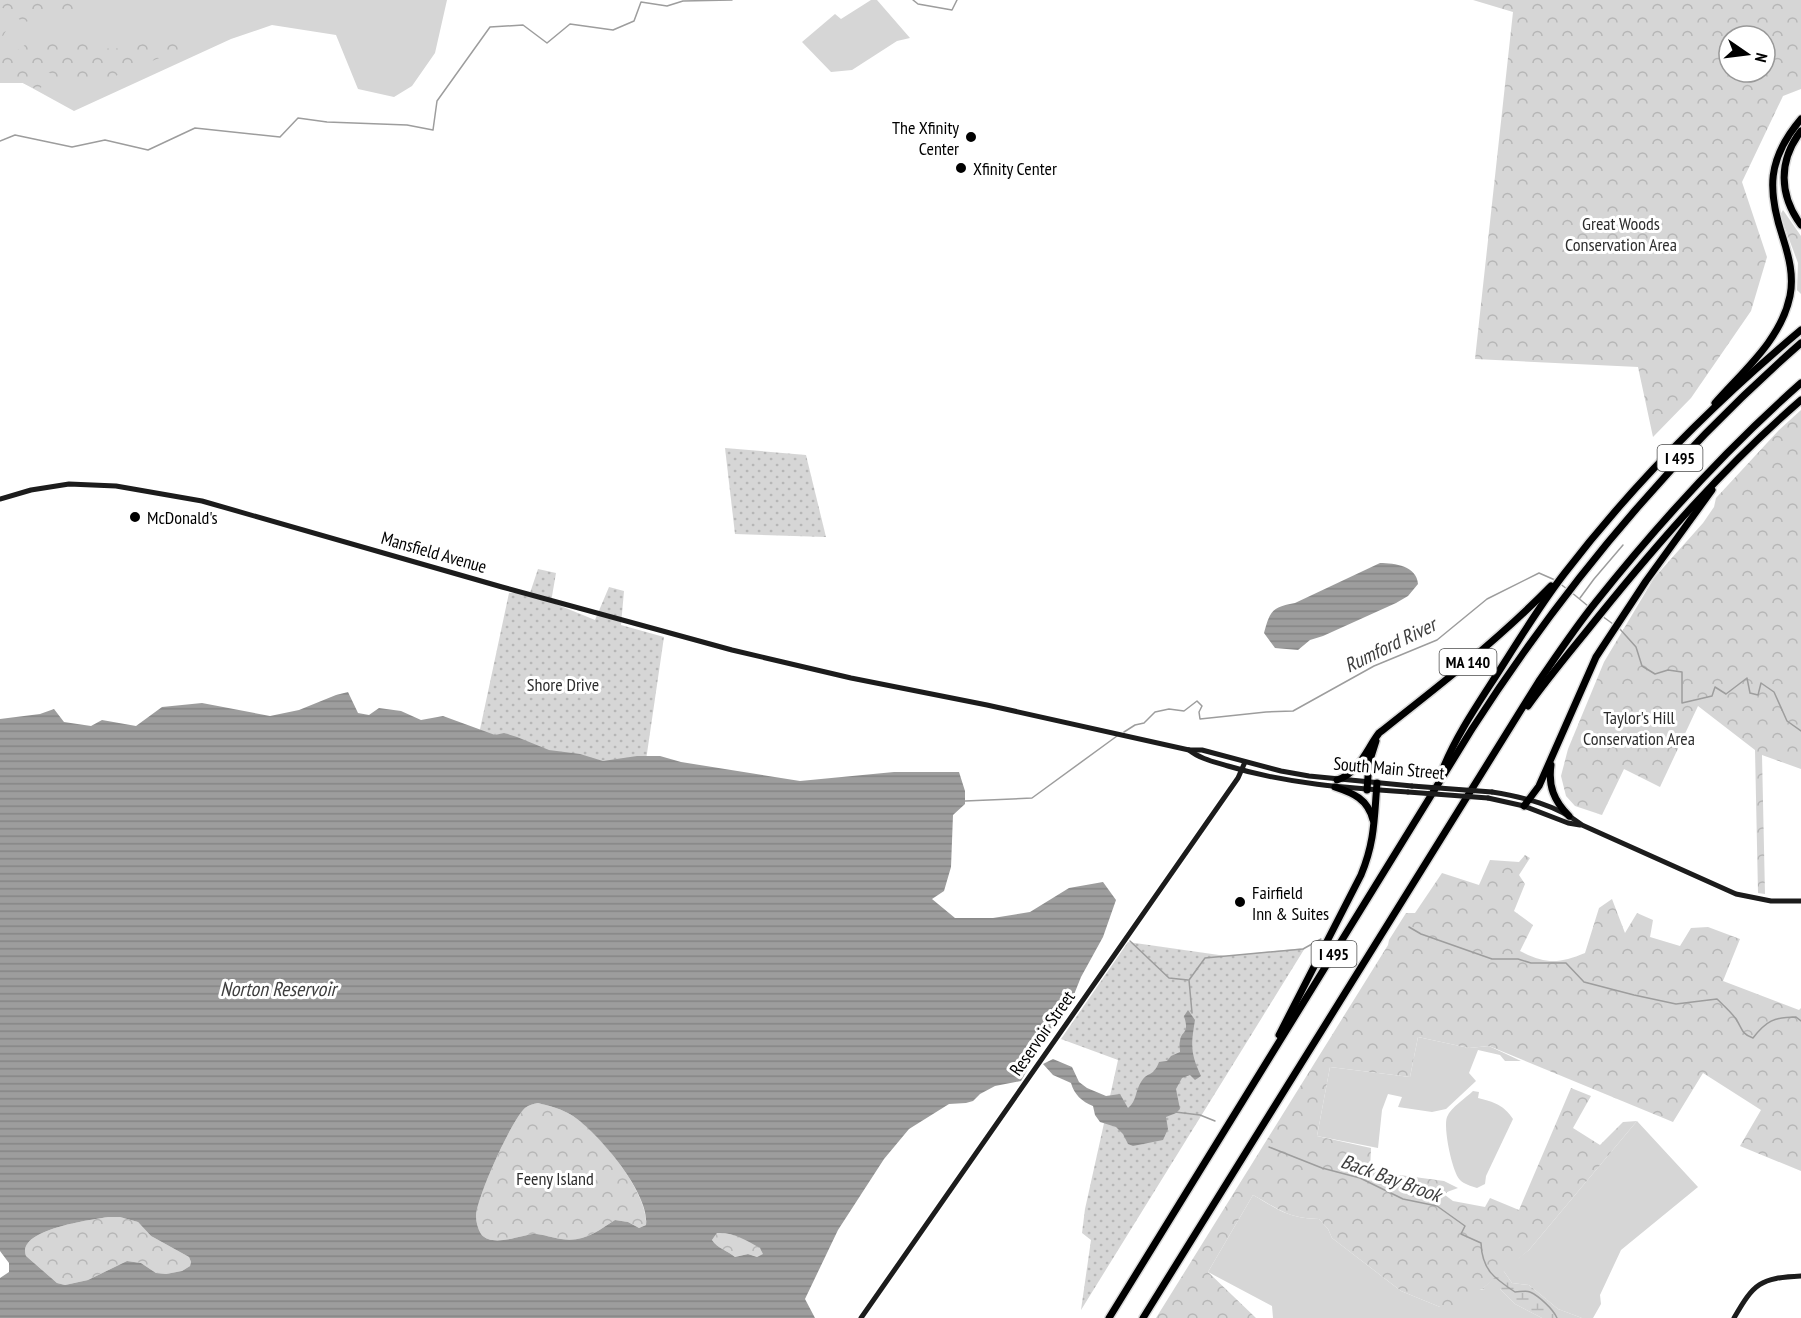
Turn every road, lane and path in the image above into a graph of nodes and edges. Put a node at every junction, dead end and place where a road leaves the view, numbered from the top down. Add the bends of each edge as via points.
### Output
1 (1801, 119) edge
2 (1801, 131) edge
3 (1801, 225) edge
4 (1801, 330) edge
5 (1801, 343) edge
6 (1801, 383) edge
7 (1801, 400) edge
8 (1687, 434) junction
9 (1747, 449) junction
10 (0, 499) edge
11 (1554, 586) junction
12 (857, 680) joint
13 (1380, 734) junction
14 (1556, 748) junction
15 (1189, 750) junction
16 (1245, 762) junction
17 (1484, 768) junction
18 (1242, 771) junction
19 (1336, 783) junction
20 (1367, 786) junction
21 (1377, 787) junction
22 (1436, 788) junction
23 (1527, 803) junction
24 (1569, 816) junction
25 (1582, 825) junction
26 (1375, 827) junction
27 (1801, 901) edge
28 (1260, 1073) junction
29 (1801, 1276) edge
30 (861, 1318) edge
31 (1108, 1318) edge
32 (1143, 1318) edge
33 (1734, 1318) edge

1 - 8 highway, MA 140 via 1788,134 1773,169 1774,213 1790,259 1792,278 1785,313 1770,341
2 - 3 highway via 1787,155 1783,179 1788,202
4 - 8 highway
5 - 22 highway, I 495 via 1733,405 1630,514 1572,586 1494,695
6 - 17 highway, I 495 via 1708,472 1594,604
7 - 9 highway
8 - 11 highway, MA 140
9 - 14 highway via 1702,502 1619,622 1592,666
9 - 17 highway via 1691,507 1603,610
10 - 12 main road, Mansfield Avenue via 69,484 116,486 202,501 661,632
11 - 13 highway, MA 140
11 - 22 highway via 1481,700 1452,750
12 - 15 main road, South Main Street
13 - 19 highway, MA 140 via 1355,770
13 - 20 highway via 1371,753
14 - 23 highway
14 - 24 highway via 1550,772 1553,794
15 - 16 main road, South Main Street
15 - 18 main road, South Main Street
16 - 18 main road, Reservoir Street
16 - 19 main road, South Main Street
17 - 32 highway, I 495
18 - 19 main road, South Main Street via 1276,779
18 - 30 main road, Reservoir Street
19 - 20 main road, South Main Street
19 - 26 highway via 1358,796 1372,815
20 - 21 main road, South Main Street
21 - 23 main road, South Main Street, bridge
21 - 23 main road, South Main Street, bridge via 1492,792
21 - 26 highway
22 - 28 highway, I 495
23 - 24 main road, South Main Street
23 - 25 main road, South Main Street via 1568,823
24 - 25 main road, South Main Street
25 - 27 main road, South Main Street via 1736,894 1771,901
26 - 28 highway via 1361,875
28 - 31 highway, I 495
29 - 33 main road via 1760,1283

